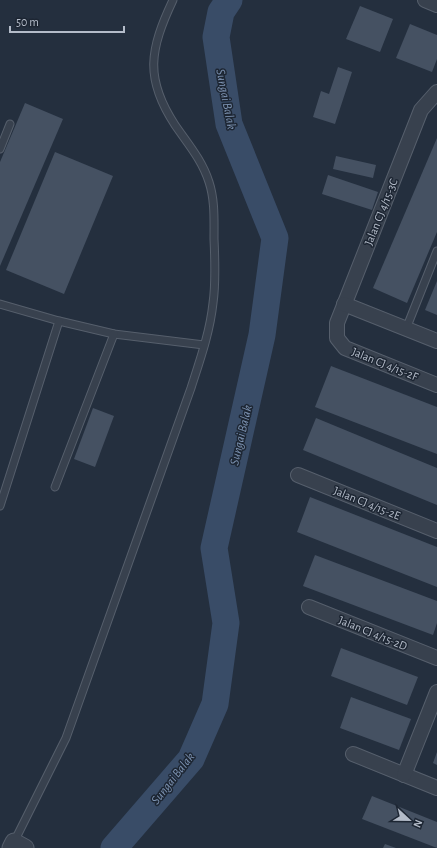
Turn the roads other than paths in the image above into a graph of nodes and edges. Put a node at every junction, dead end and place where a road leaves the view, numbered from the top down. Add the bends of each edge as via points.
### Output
1 (173, 0) edge
2 (426, 0) edge
3 (437, 5) edge
4 (437, 92) edge
5 (10, 124) dead end
6 (0, 149) edge
7 (437, 251) edge
8 (0, 304) edge
9 (344, 304) junction
10 (59, 321) junction
11 (406, 329) junction
12 (114, 334) junction
13 (337, 338) joint
14 (437, 341) edge
15 (204, 345) junction
16 (437, 385) edge
17 (298, 475) dead end
18 (55, 487) dead end
19 (0, 506) edge
20 (437, 531) edge
21 (309, 607) dead end
22 (437, 658) edge
23 (437, 692) edge
24 (353, 754) dead end
25 (404, 775) junction
26 (437, 788) edge
27 (17, 846) edge

1 - 15 lane via 162,23 155,50 153,77 161,100 175,125 198,156 209,183 214,213 214,277 213,303
2 - 3 street
4 - 9 street, Jalan CJ 4/15-3C via 421,110
5 - 6 lane
7 - 11 lane
8 - 10 lane
9 - 11 street
9 - 13 street, Jalan CJ 4/15-3C via 337,323
10 - 12 lane
10 - 19 lane
11 - 14 street
12 - 15 lane
12 - 18 lane
13 - 16 street, Jalan CJ 4/15-2F via 345,348
15 - 27 lane via 66,738
17 - 20 street, Jalan CJ 4/15-2E
21 - 22 street, Jalan CJ 4/15-2D
23 - 25 street
24 - 25 street
25 - 26 street

